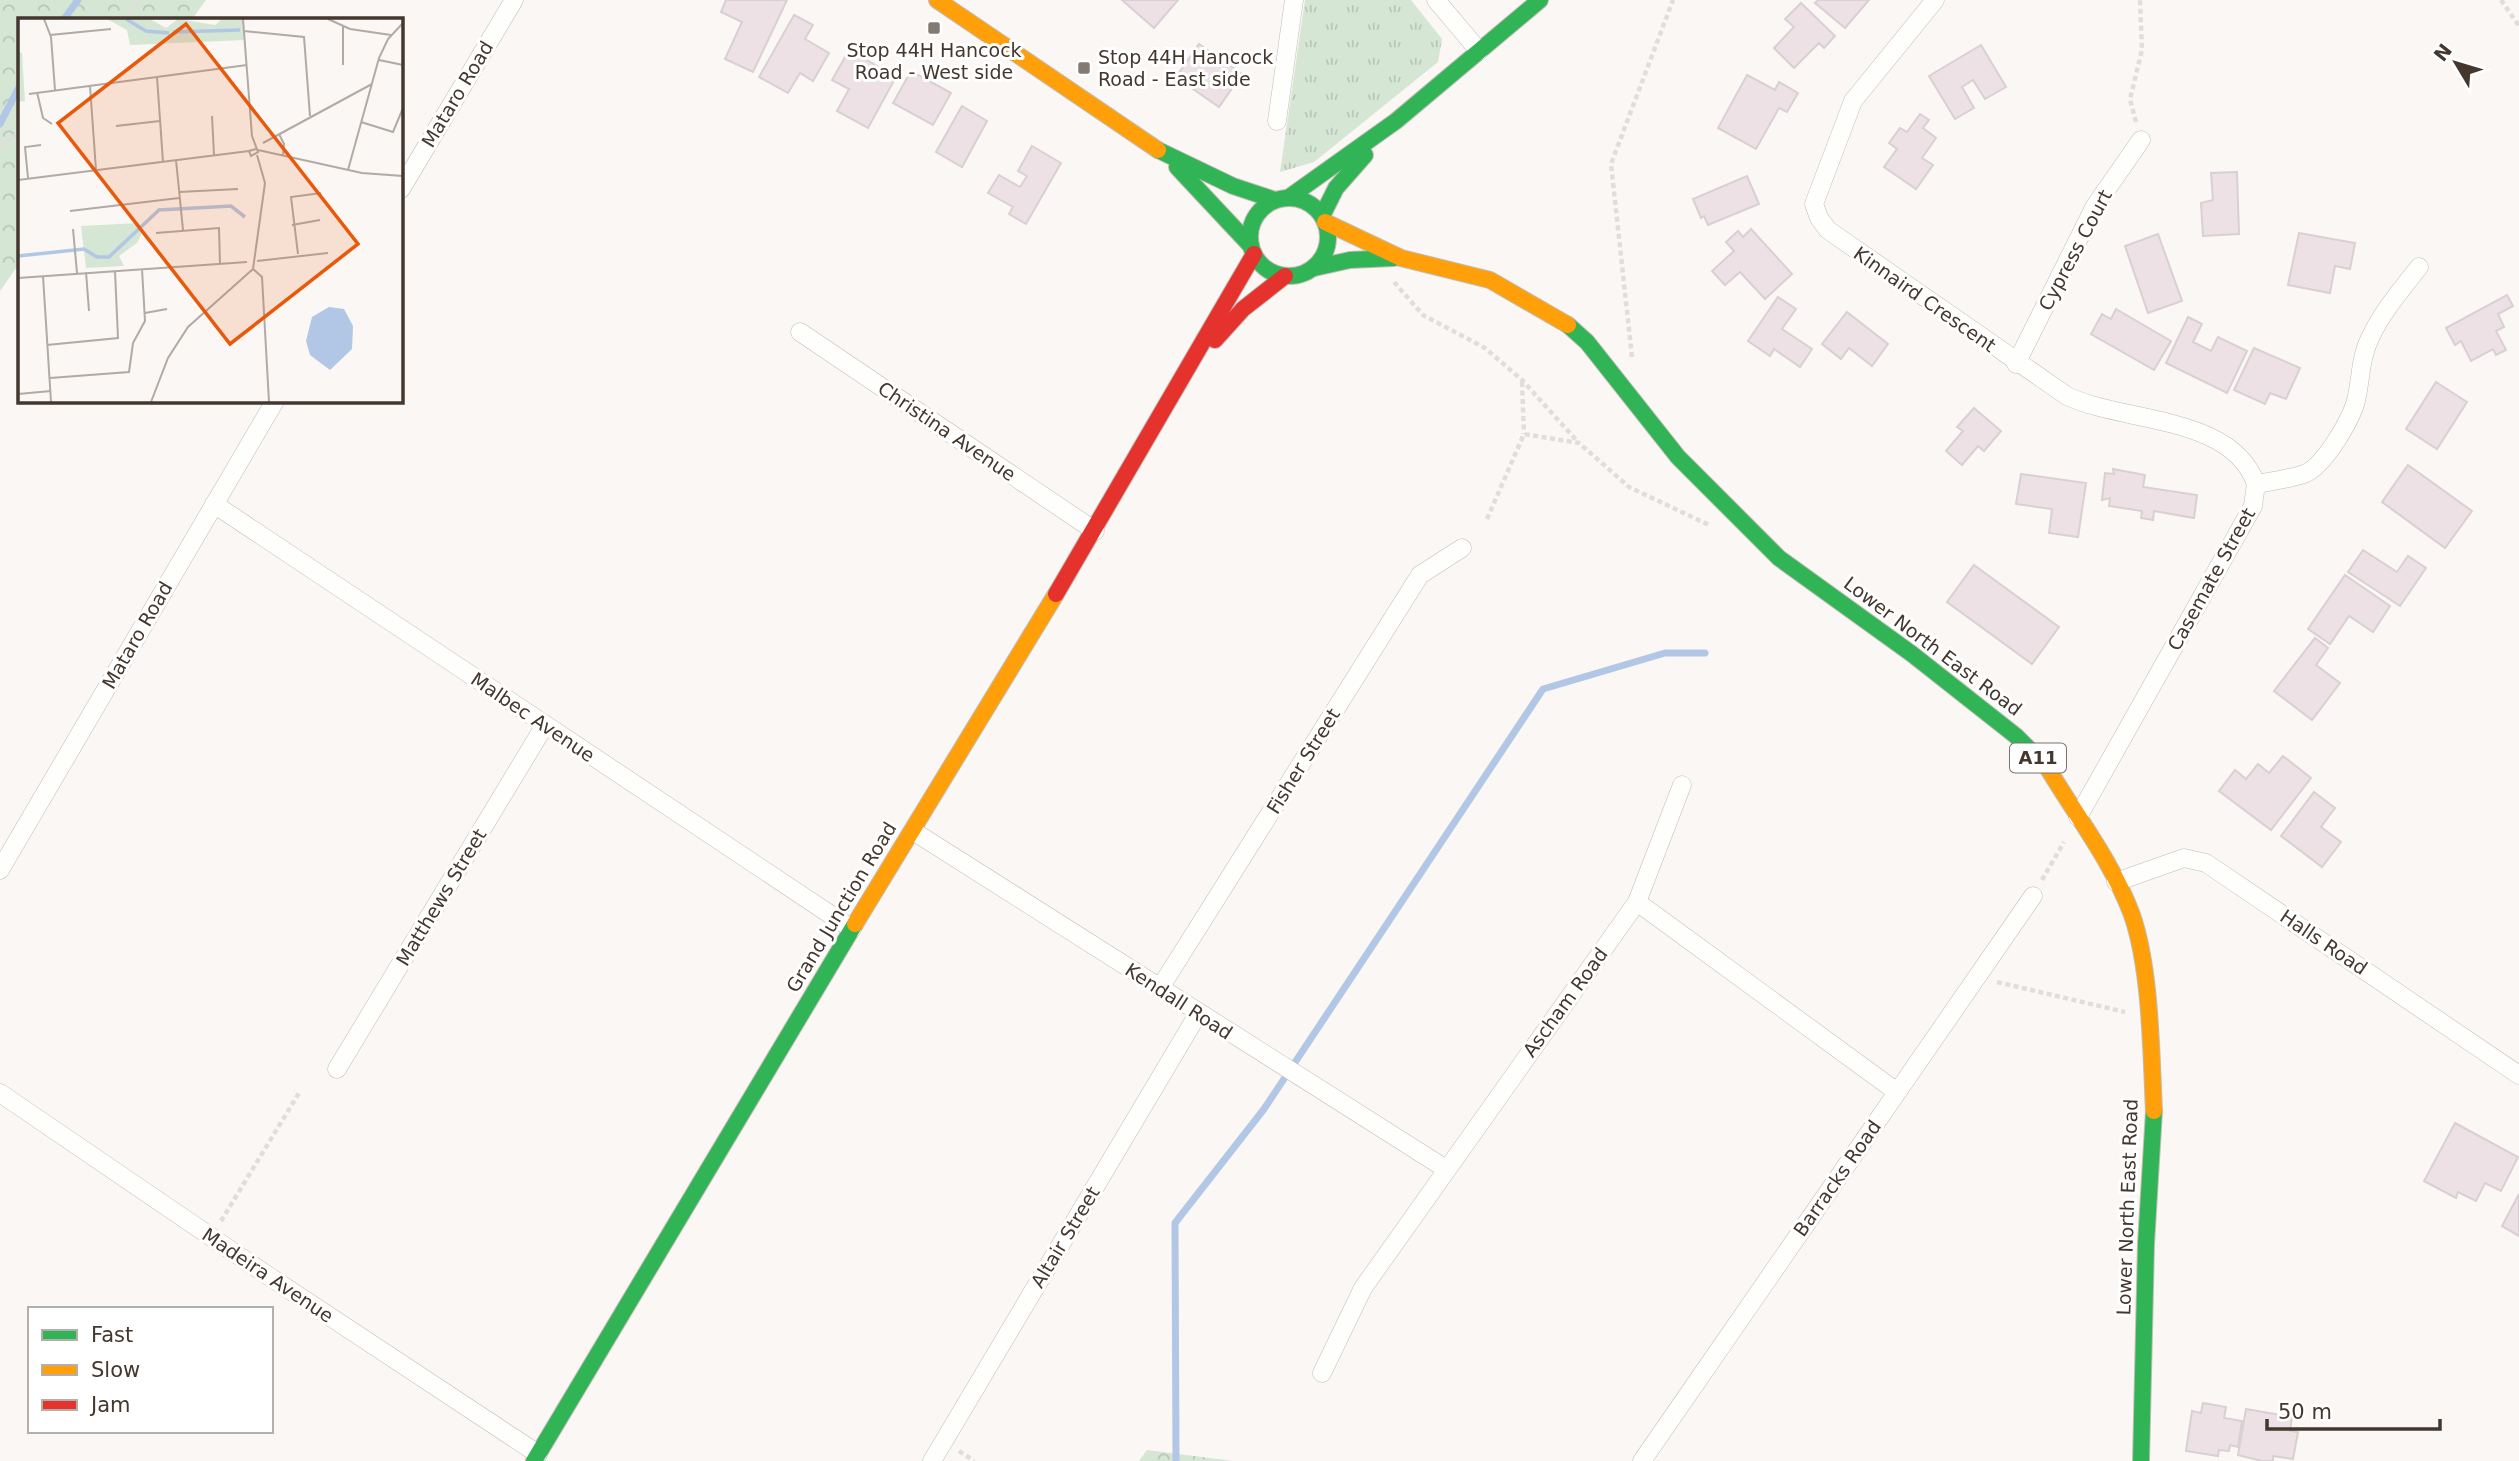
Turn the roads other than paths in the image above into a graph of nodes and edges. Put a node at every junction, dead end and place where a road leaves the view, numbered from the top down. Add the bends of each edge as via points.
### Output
1 (514, 0) edge
2 (937, 0) edge
3 (1294, 0) edge
4 (1436, 0) edge
5 (1540, 0) edge
6 (1936, 0) edge
7 (1479, 51) junction
8 (1277, 121) dead end
9 (1396, 121) junction
10 (2141, 140) road end
11 (1162, 153) junction
12 (402, 187) edge
13 (1281, 199) junction
14 (1324, 219) junction
15 (1252, 250) junction
16 (1401, 258) junction
17 (2419, 267) dead end
18 (1314, 268) junction
19 (1285, 276) junction
20 (800, 332) dead end
21 (2016, 364) junction
22 (1183, 374) junction
23 (274, 402) edge
24 (2256, 484) junction
25 (214, 504) junction
26 (1095, 531) junction
27 (1462, 548) dead end
28 (545, 724) junction
29 (1682, 785) dead end
30 (2078, 817) junction
31 (913, 831) junction
32 (0, 870) edge
33 (2116, 882) junction
34 (2033, 896) road end
35 (1637, 902) junction
36 (852, 929) junction
37 (1160, 988) junction
38 (1198, 1014) junction
39 (337, 1069) dead end
40 (2519, 1075) edge
41 (1897, 1092) junction
42 (0, 1093) edge
43 (1446, 1168) junction
44 (1322, 1373) dead end
45 (536, 1457) edge
46 (932, 1461) edge
47 (1642, 1461) edge
48 (2141, 1461) edge

1 - 12 street, Mataro Road
2 - 11 main road, A11
3 - 8 street
4 - 7 street
5 - 7 main road
6 - 21 street, Kinnaird Crescent via 1853,102 1814,204 1828,230
7 - 9 main road
9 - 13 main road
9 - 14 main road via 1336,188
10 - 21 street, Cypress Court via 2095,206
11 - 13 main road, A11 via 1233,186
11 - 15 main road, A11
13 - 14 main road, A11 via 1304,201
13 - 15 main road via 1255,219
14 - 16 main road, Lower North East Road / A11
14 - 18 main road via 1326,251
15 - 19 main road, A11 via 1267,270
15 - 22 main road, Grand Junction Road
16 - 18 main road, Lower North East Road / A11 via 1350,260
16 - 30 main road, Lower North East Road / A11 via 1490,279 1566,324 1587,342 1678,457 1723,505 1779,558 2017,736 2047,767
17 - 24 street, Casemate Street via 2369,338 2357,398 2340,434 2306,473
18 - 19 main road, A11
19 - 22 main road, Grand Junction Road via 1243,309
20 - 26 street, Christina Avenue
21 - 24 street, Kinnaird Crescent via 2085,405 2196,431 2221,442 2251,468
22 - 26 main road, Grand Junction Road
23 - 25 street, Mataro Road
24 - 30 street, Casemate Street via 2253,506 2243,526
25 - 28 street, Malbec Avenue
25 - 32 street, Mataro Road
26 - 31 main road, Grand Junction Road
27 - 37 street, Fisher Street via 1420,575
28 - 36 street, Malbec Avenue
28 - 39 street, Matthews Street
29 - 35 street, Ascham Road
30 - 33 main road, Lower North East Road / A11
31 - 36 main road, Grand Junction Road
31 - 37 street, Kendall Road
33 - 40 street, Halls Road via 2184,858 2206,863
33 - 48 main road, Lower North East Road / A11 via 2132,916 2149,1017 2155,1128 2146,1244
34 - 41 street, Barracks Road
35 - 41 street
35 - 43 street, Ascham Road
36 - 45 main road, Grand Junction Road
37 - 38 street, Kendall Road
38 - 43 street, Kendall Road
38 - 46 street, Altair Street
41 - 47 street, Barracks Road
42 - 45 street, Madeira Avenue
43 - 44 street, Ascham Road via 1363,1288

